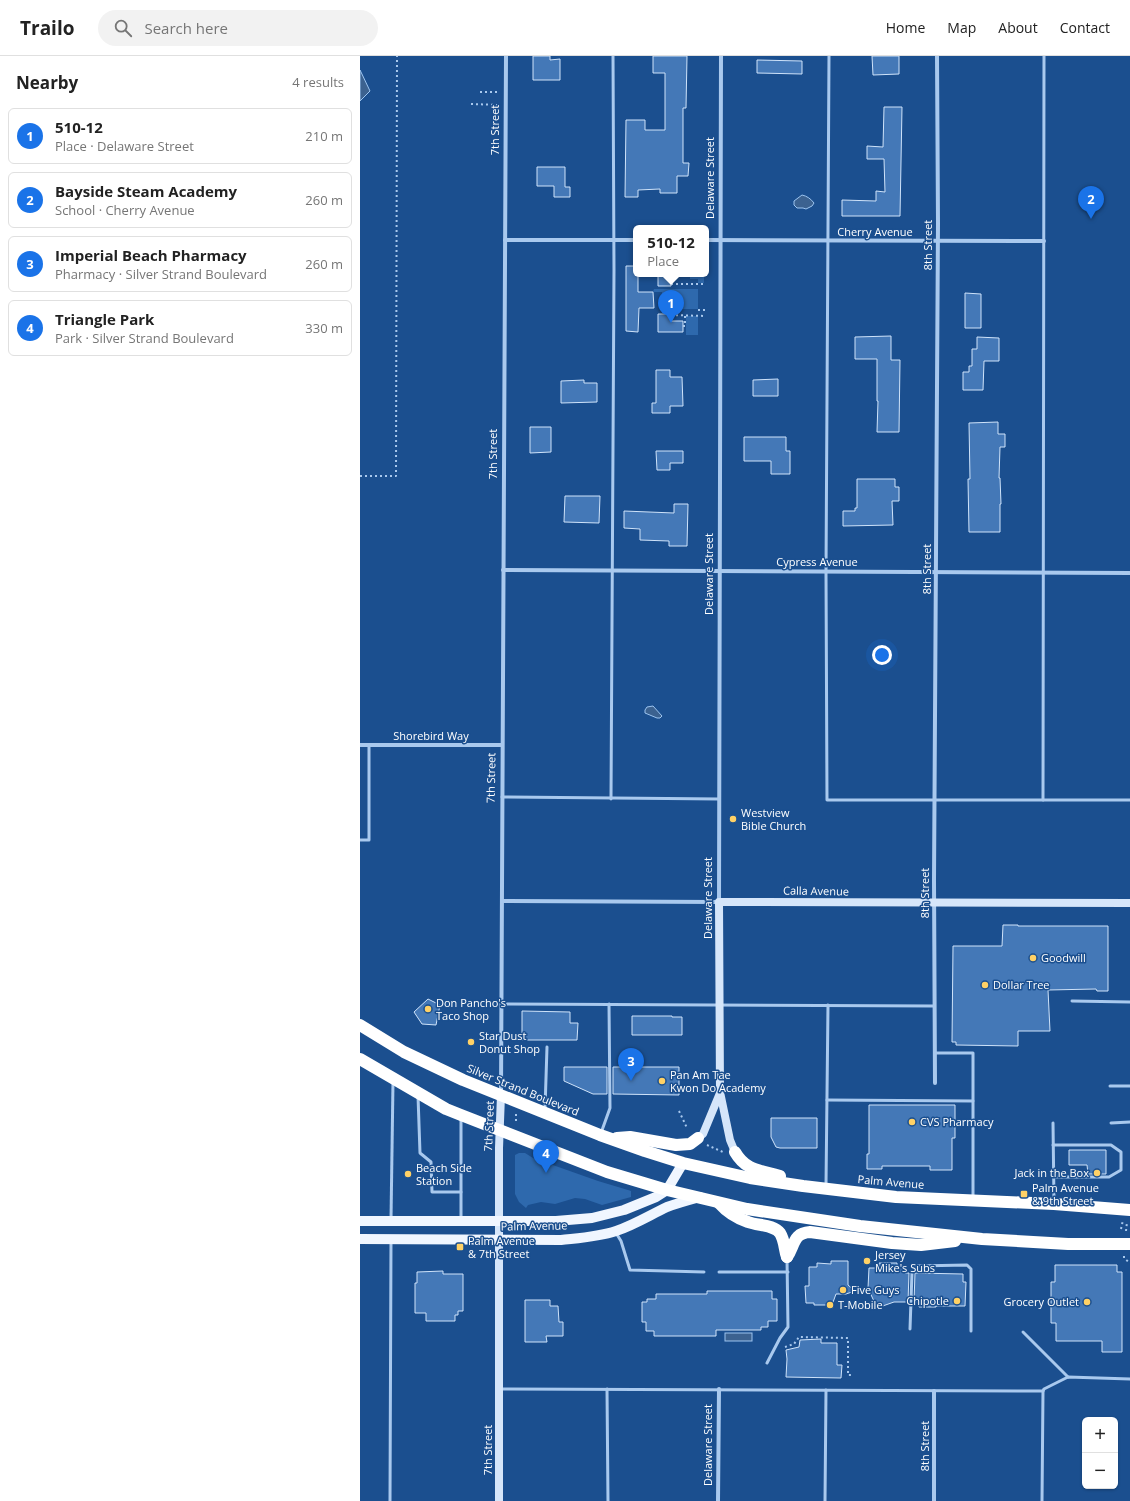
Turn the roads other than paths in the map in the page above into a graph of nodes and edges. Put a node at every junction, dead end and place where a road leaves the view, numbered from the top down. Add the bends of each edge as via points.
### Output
1 (506, 56) edge
2 (613, 56) edge
3 (721, 56) edge
4 (830, 56) edge
5 (937, 56) edge
6 (1044, 56) edge
7 (505, 240) junction
8 (613, 240) junction
9 (633, 240) edge
10 (709, 240) edge
11 (721, 240) junction
12 (828, 241) junction
13 (938, 241) junction
14 (1044, 241) junction
15 (503, 570) junction
16 (612, 571) junction
17 (720, 571) junction
18 (826, 572) junction
19 (936, 572) junction
20 (1044, 572) junction
21 (1130, 573) edge
22 (360, 745) edge
23 (369, 745) junction
24 (502, 745) junction
25 (502, 797) junction
26 (611, 799) junction
27 (934, 799) junction
28 (719, 800) junction
29 (1043, 800) junction
30 (1130, 800) edge
31 (360, 840) edge
32 (502, 901) junction
33 (719, 902) junction
34 (934, 902) junction
35 (1130, 903) edge
36 (1072, 1001) dead end
37 (1130, 1002) edge
38 (501, 1004) junction
39 (609, 1004) junction
40 (720, 1005) junction
41 (828, 1005) junction
42 (934, 1006) junction
43 (360, 1025) edge
44 (547, 1047) dead end
45 (934, 1053) junction
46 (360, 1059) edge
47 (394, 1079) junction
48 (935, 1083) dead end
49 (1110, 1086) dead end
50 (1130, 1086) edge
51 (418, 1092) junction
52 (720, 1092) junction
53 (501, 1095) junction
54 (827, 1100) junction
55 (973, 1101) junction
56 (545, 1113) junction
57 (461, 1115) junction
58 (1130, 1122) edge
59 (1110, 1123) dead end
60 (1053, 1124) dead end
61 (499, 1130) junction
62 (606, 1137) junction
63 (702, 1141) joint
64 (1053, 1145) junction
65 (732, 1153) joint
66 (683, 1163) junction
67 (1054, 1177) junction
68 (803, 1186) junction
69 (826, 1188) junction
70 (667, 1190) junction
71 (461, 1192) junction
72 (700, 1197) junction
73 (973, 1200) junction
74 (719, 1203) junction
75 (1054, 1204) junction
76 (1130, 1210) edge
77 (360, 1221) edge
78 (391, 1221) junction
79 (461, 1221) junction
80 (499, 1221) junction
81 (615, 1231) junction
82 (360, 1239) edge
83 (391, 1239) junction
84 (982, 1239) junction
85 (500, 1240) junction
86 (1130, 1244) edge
87 (788, 1257) junction
88 (704, 1272) dead end
89 (720, 1272) dead end
90 (788, 1272) junction
91 (910, 1330) dead end
92 (971, 1331) dead end
93 (1023, 1332) dead end
94 (767, 1363) dead end
95 (1068, 1377) junction
96 (1130, 1379) edge
97 (499, 1389) junction
98 (607, 1389) junction
99 (719, 1389) junction
100 (826, 1390) junction
101 (934, 1391) junction
102 (1042, 1391) junction
103 (390, 1501) edge
104 (499, 1501) edge
105 (608, 1501) edge
106 (718, 1501) edge
107 (825, 1501) edge
108 (934, 1501) edge
109 (1042, 1501) edge

1 - 7 street, 7th Street
2 - 8 lane
3 - 11 street, Delaware Street
4 - 12 lane
5 - 13 street, 8th Street
6 - 14 lane
7 - 8 street
7 - 15 street, 7th Street
8 - 9 street
8 - 16 lane
10 - 11 street, Cherry Avenue
11 - 12 street, Cherry Avenue
11 - 17 street, Delaware Street
12 - 13 street, Cherry Avenue
12 - 18 lane
13 - 14 street, Cherry Avenue
13 - 19 street, 8th Street
14 - 20 lane
15 - 16 street, Cypress Avenue
15 - 24 street, 7th Street
16 - 17 street, Cypress Avenue
16 - 26 lane
17 - 18 street, Cypress Avenue
17 - 28 street, Delaware Street
18 - 19 street, Cypress Avenue
18 - 27 lane via 827,800
19 - 20 street, Cypress Avenue
19 - 27 street, 8th Street
20 - 21 street, Cypress Avenue
20 - 29 lane
22 - 23 street, Shorebird Way
23 - 24 street, Shorebird Way
23 - 31 lane via 369,840
24 - 25 street, 7th Street
25 - 26 lane
25 - 32 street, 7th Street
26 - 28 lane
27 - 29 lane
27 - 34 street, 8th Street
28 - 33 street, Delaware Street
29 - 30 lane
32 - 33 street, Calla Avenue
32 - 38 street, 7th Street
33 - 34 street, Calla Avenue
33 - 40 street, Delaware Street
34 - 35 street, Calla Avenue
34 - 42 street, 8th Street
36 - 37 lane
38 - 39 lane
38 - 53 street, 7th Street
39 - 40 lane
39 - 62 lane via 610,1108
40 - 41 lane
40 - 52 street, Delaware Street
41 - 42 lane
41 - 54 lane
42 - 45 street, 8th Street
43 - 53 highway, Silver Strand Boulevard via 411,1055
44 - 56 lane
45 - 48 street, 8th Street
45 - 55 lane via 973,1053
46 - 47 highway
47 - 51 highway
47 - 78 lane
49 - 50 lane
51 - 57 highway
51 - 71 lane via 420,1153 431,1162 432,1192
52 - 63 street, Delaware Street
52 - 65 street, Delaware Street
53 - 56 highway, Silver Strand Boulevard
53 - 61 street, 7th Street
54 - 55 lane
54 - 69 lane
55 - 73 lane
56 - 62 highway, Silver Strand Boulevard
57 - 61 highway
57 - 71 lane
58 - 59 lane
60 - 64 lane
61 - 70 highway via 607,1172
61 - 80 street, 7th Street
62 - 63 highway via 630,1137 676,1145
62 - 66 highway, Silver Strand Boulevard
64 - 67 lane
64 - 67 lane via 1111,1145 1120,1152 1120,1170 1110,1177
65 - 68 highway via 749,1167
66 - 68 highway, Palm Avenue via 750,1178
66 - 70 main road
67 - 75 lane
68 - 69 highway, Palm Avenue
69 - 73 highway, Palm Avenue via 896,1197
70 - 72 highway
70 - 80 main road, Palm Avenue via 624,1210 592,1218
71 - 79 lane
72 - 74 highway
72 - 81 main road, Palm Avenue via 668,1207
73 - 75 highway, Palm Avenue
74 - 84 highway via 860,1226
74 - 87 highway via 729,1213 779,1232
75 - 76 highway, Palm Avenue
77 - 78 main road, Palm Avenue
78 - 79 main road, Palm Avenue
78 - 83 main road
79 - 80 main road, Palm Avenue
80 - 85 street, 7th Street
81 - 85 main road, Palm Avenue via 598,1236 561,1240
81 - 88 lane via 621,1241 630,1270
82 - 83 main road, Palm Avenue
83 - 85 main road, Palm Avenue
83 - 103 lane
84 - 86 highway via 1068,1244
84 - 87 highway via 921,1245 804,1232 797,1237
85 - 97 street, 7th Street
87 - 90 lane
89 - 90 lane
90 - 94 lane via 788,1327
91 - 92 lane via 912,1272 916,1266 967,1265 971,1269
93 - 95 lane
95 - 96 lane
95 - 102 lane
97 - 98 lane
97 - 104 street, 7th Street
98 - 99 lane
98 - 105 lane
99 - 100 lane
99 - 106 street, Delaware Street
100 - 101 lane
100 - 107 lane
101 - 102 lane
101 - 108 street, 8th Street
102 - 109 lane

